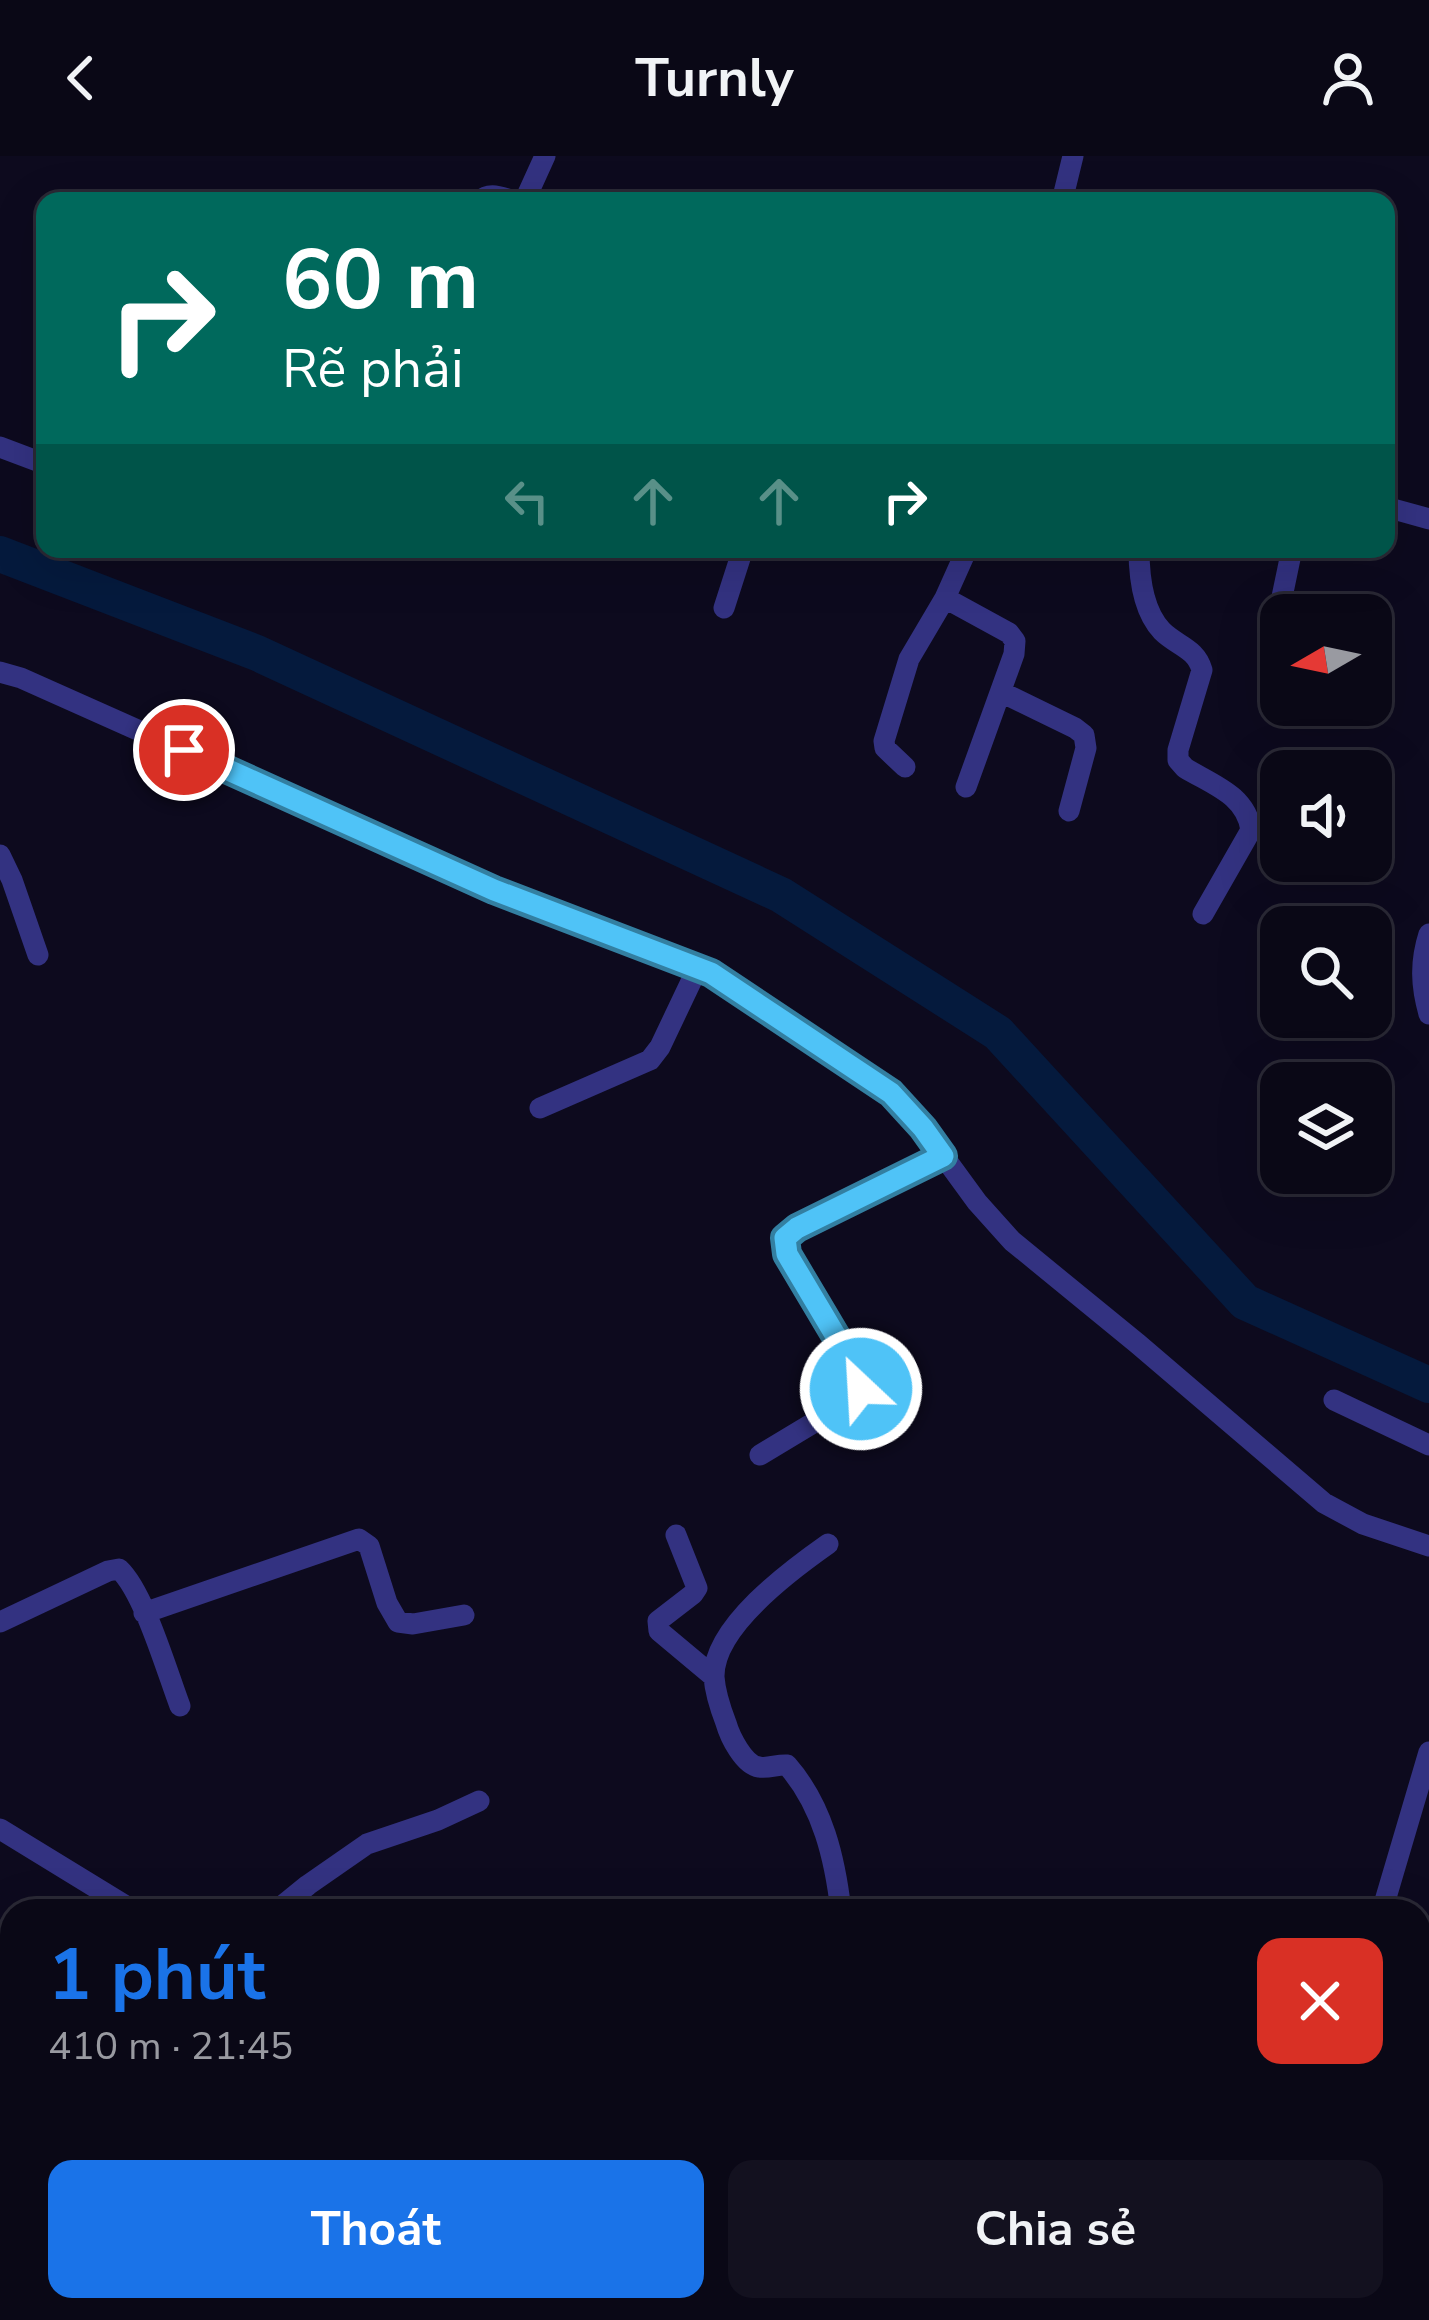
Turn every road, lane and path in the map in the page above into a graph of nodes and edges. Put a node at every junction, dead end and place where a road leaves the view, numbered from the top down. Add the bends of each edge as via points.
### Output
1 (545, 156) edge
2 (1073, 156) edge
3 (530, 192) edge
4 (1064, 192) edge
5 (0, 447) edge
6 (36, 461) edge
7 (1395, 510) edge
8 (1429, 519) edge
9 (740, 558) edge
10 (963, 558) edge
11 (1139, 558) edge
12 (1290, 558) edge
13 (1283, 594) edge
14 (945, 598) junction
15 (724, 608) dead end
16 (0, 672) edge
17 (1001, 692) junction
18 (904, 767) dead end
19 (966, 787) dead end
20 (1069, 811) dead end
21 (0, 855) edge
22 (1203, 914) dead end
23 (1429, 934) edge
24 (38, 956) dead end
25 (698, 967) junction
26 (1429, 1014) edge
27 (540, 1108) dead end
28 (943, 1156) junction
29 (1334, 1400) dead end
30 (1429, 1445) edge
31 (760, 1455) dead end
32 (676, 1535) dead end
33 (828, 1544) dead end
34 (1429, 1546) edge
35 (144, 1613) junction
36 (464, 1615) dead end
37 (0, 1622) edge
38 (714, 1678) junction
39 (180, 1706) dead end
40 (1429, 1753) edge
41 (479, 1801) dead end
42 (0, 1829) edge
43 (114, 1899) edge
44 (292, 1899) edge
45 (839, 1899) edge
46 (1386, 1899) edge

1 - 3 street
2 - 4 street
5 - 6 street
7 - 8 street
9 - 15 street
10 - 14 street
11 - 22 street via 1151,614 1202,670 1178,760 1249,815 1251,830
12 - 13 street
14 - 17 street via 1015,641
14 - 18 street via 909,659 884,741
16 - 25 street via 494,890
17 - 19 street
17 - 20 street via 1084,735
21 - 24 street
23 - 26 street via 1422,977
25 - 27 street via 650,1060
25 - 28 street via 891,1093
28 - 31 street via 785,1238 861,1389
28 - 34 street via 1012,1241 1324,1503
29 - 30 street
32 - 38 street via 697,1588 658,1621 658,1631
33 - 38 street via 751,1607 717,1658
35 - 36 street via 359,1539 369,1546 398,1622
35 - 37 street via 119,1569
35 - 39 street
38 - 45 street via 742,1753 756,1767 787,1766 814,1808
40 - 46 street
41 - 44 street via 367,1844
42 - 43 street

